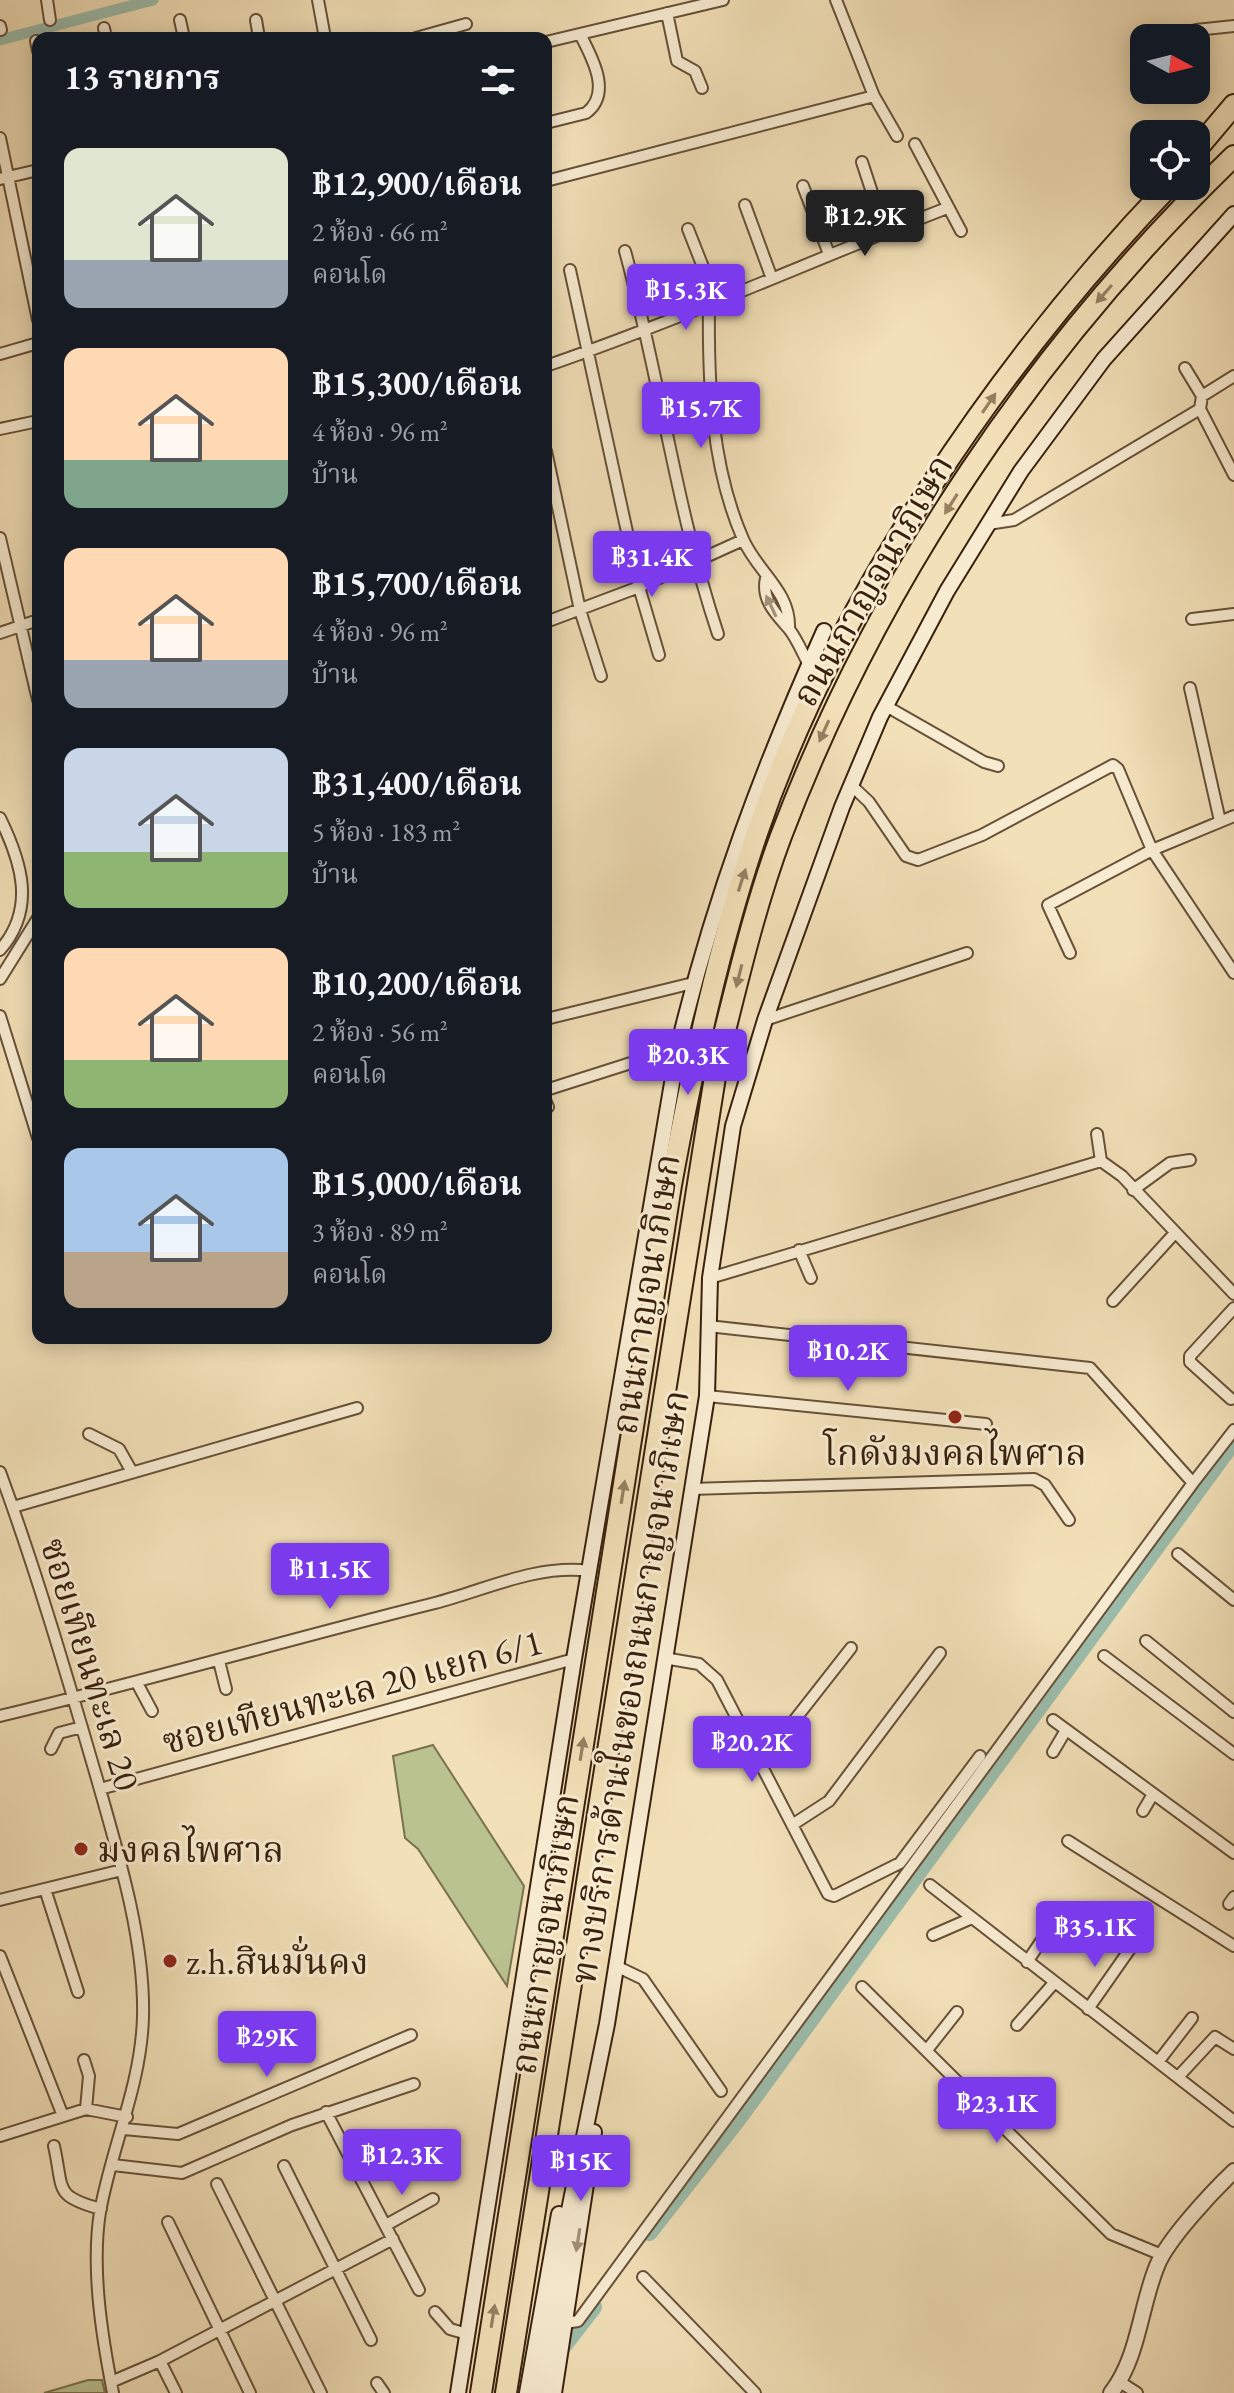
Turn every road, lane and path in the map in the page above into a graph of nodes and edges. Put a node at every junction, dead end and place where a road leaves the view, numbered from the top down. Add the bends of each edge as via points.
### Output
1 (47, 0) edge
2 (318, 0) edge
3 (723, 0) edge
4 (836, 0) edge
5 (667, 13) junction
6 (50, 20) dead end
7 (180, 20) dead end
8 (256, 20) dead end
9 (466, 24) dead end
10 (1234, 26) edge
11 (1210, 29) edge
12 (183, 32) edge
13 (258, 32) edge
14 (324, 32) edge
15 (437, 32) edge
16 (580, 34) junction
17 (552, 41) edge
18 (702, 88) dead end
19 (874, 96) junction
20 (1234, 105) edge
21 (552, 122) edge
22 (1234, 123) edge
23 (1210, 133) edge
24 (897, 136) dead end
25 (0, 138) edge
26 (915, 144) dead end
27 (1210, 146) edge
28 (1234, 156) edge
29 (862, 162) dead end
30 (32, 171) edge
31 (1234, 171) edge
32 (4, 178) edge
33 (552, 179) edge
34 (803, 186) dead end
35 (1155, 200) edge
36 (745, 205) dead end
37 (947, 208) junction
38 (1234, 214) edge
39 (688, 229) dead end
40 (961, 231) dead end
41 (885, 232) junction
42 (625, 251) dead end
43 (829, 254) junction
44 (1133, 260) junction
45 (570, 270) dead end
46 (771, 276) junction
47 (32, 295) edge
48 (712, 302) junction
49 (647, 330) junction
50 (32, 345) edge
51 (586, 352) junction
52 (0, 354) edge
53 (552, 364) edge
54 (1185, 368) dead end
55 (1234, 376) edge
56 (1202, 396) junction
57 (1200, 409) junction
58 (32, 422) edge
59 (0, 429) edge
60 (1234, 473) edge
61 (552, 479) edge
62 (988, 524) junction
63 (0, 538) edge
64 (743, 540) junction
65 (693, 560) junction
66 (639, 587) junction
67 (580, 610) junction
68 (1234, 614) edge
69 (1192, 619) dead end
70 (552, 620) edge
71 (32, 622) edge
72 (22, 624) junction
73 (824, 631) dead end
74 (0, 633) edge
75 (718, 634) dead end
76 (659, 655) dead end
77 (809, 665) junction
78 (32, 672) edge
79 (601, 676) dead end
80 (1190, 688) dead end
81 (886, 706) junction
82 (998, 766) dead end
83 (851, 785) junction
84 (1234, 816) edge
85 (0, 818) edge
86 (1220, 821) junction
87 (1152, 850) junction
88 (1042, 891) dead end
89 (1048, 905) junction
90 (32, 928) edge
91 (0, 950) edge
92 (967, 953) dead end
93 (1070, 953) dead end
94 (1234, 973) edge
95 (0, 979) edge
96 (693, 983) junction
97 (0, 1016) edge
98 (552, 1018) edge
99 (765, 1020) junction
100 (678, 1048) junction
101 (552, 1088) edge
102 (32, 1119) edge
103 (1097, 1134) dead end
104 (1190, 1160) dead end
105 (1101, 1161) junction
106 (1133, 1190) junction
107 (1174, 1234) junction
108 (799, 1250) junction
109 (710, 1278) junction
110 (811, 1278) dead end
111 (1234, 1294) edge
112 (1113, 1301) dead end
113 (1234, 1308) edge
114 (708, 1326) junction
115 (707, 1396) junction
116 (1231, 1399) dead end
117 (357, 1408) dead end
118 (986, 1424) dead end
119 (1234, 1430) edge
120 (89, 1434) dead end
121 (0, 1472) edge
122 (132, 1472) junction
123 (1193, 1483) junction
124 (691, 1489) junction
125 (13, 1507) junction
126 (1069, 1520) dead end
127 (1178, 1554) dead end
128 (589, 1571) junction
129 (1234, 1600) edge
130 (1146, 1641) dead end
131 (851, 1648) dead end
132 (940, 1653) dead end
133 (1104, 1656) dead end
134 (664, 1658) junction
135 (574, 1659) junction
136 (219, 1661) junction
137 (137, 1683) junction
138 (226, 1689) dead end
139 (74, 1699) junction
140 (152, 1711) dead end
141 (1234, 1712) edge
142 (0, 1716) edge
143 (1053, 1720) dead end
144 (82, 1727) junction
145 (1066, 1730) junction
146 (751, 1745) junction
147 (51, 1749) dead end
148 (1053, 1752) dead end
149 (1234, 1754) edge
150 (980, 1756) dead end
151 (100, 1789) junction
152 (1153, 1794) junction
153 (1143, 1811) dead end
154 (792, 1825) junction
155 (1068, 1841) dead end
156 (1234, 1853) edge
157 (122, 1870) junction
158 (930, 1885) dead end
159 (45, 1889) junction
160 (0, 1900) edge
161 (972, 1918) junction
162 (1048, 1931) dead end
163 (933, 1935) dead end
164 (1234, 1946) edge
165 (1130, 1949) dead end
166 (0, 1956) edge
167 (1027, 1962) junction
168 (616, 1966) junction
169 (1054, 1983) junction
170 (862, 1987) dead end
171 (78, 1992) dead end
172 (1088, 2009) junction
173 (957, 2012) dead end
174 (1192, 2018) dead end
175 (607, 2024) junction
176 (1017, 2025) dead end
177 (411, 2035) dead end
178 (1234, 2049) edge
179 (927, 2050) junction
180 (84, 2060) dead end
181 (1158, 2062) junction
182 (1178, 2077) junction
183 (414, 2084) dead end
184 (721, 2091) dead end
185 (86, 2109) junction
186 (326, 2112) junction
187 (63, 2116) junction
188 (127, 2117) junction
189 (1234, 2121) edge
190 (124, 2129) junction
191 (0, 2136) edge
192 (407, 2140) dead end
193 (54, 2146) dead end
194 (113, 2165) junction
195 (354, 2165) junction
196 (284, 2166) dead end
197 (1234, 2171) edge
198 (217, 2184) dead end
199 (433, 2199) dead end
200 (101, 2209) junction
201 (168, 2222) dead end
202 (386, 2225) junction
203 (393, 2239) junction
204 (1162, 2255) junction
205 (334, 2269) junction
206 (643, 2277) dead end
207 (419, 2290) dead end
208 (276, 2299) junction
209 (435, 2312) dead end
210 (565, 2323) junction
211 (221, 2328) junction
212 (467, 2334) junction
213 (371, 2340) dead end
214 (160, 2361) junction
215 (377, 2383) dead end
216 (528, 2385) edge
217 (112, 2387) edge
218 (1116, 2387) edge
219 (176, 2393) edge
220 (250, 2393) edge
221 (321, 2393) edge
222 (384, 2393) edge
223 (458, 2393) edge
224 (481, 2393) edge
225 (506, 2393) edge
226 (540, 2393) edge
227 (554, 2393) edge
228 (755, 2393) edge
229 (1137, 2393) edge

1 - 6 street
2 - 14 street
3 - 5 street
4 - 19 street
5 - 16 street
5 - 18 street via 677,61 695,71
7 - 12 street
8 - 13 street
9 - 15 street
10 - 11 street
16 - 17 street
16 - 21 street via 599,82 597,96 586,113
19 - 24 street
19 - 33 street
20 - 23 highway
22 - 27 highway
25 - 32 street
26 - 37 street
28 - 44 highway, ถนนกาญจนาภิเษก
29 - 41 street
30 - 32 street
31 - 44 highway
32 - 47 street
34 - 43 street
224 -> 35 highway, ถนนกาญจนาภิเษก via 671,1185 695,1055 727,929 758,831 801,724 854,614 996,392 1071,294
36 - 46 street
37 - 40 street
37 - 41 street
38 - 62 main road, ทางบริการด้านในของถนนกาญจนาภิเษก via 1104,359
39 - 48 street
41 - 43 street
42 - 49 street
43 - 46 street
44 -> 225 highway, ถนนกาญจนาภิเษก via 1019,402 877,623 819,743 780,839 750,935 718,1058 695,1189
45 - 51 street
46 - 48 street
48 - 49 street
48 - 64 street via 710,400 718,454
49 - 51 street
49 - 65 street
50 - 52 street
51 - 53 street
51 - 66 street
54 - 56 street
55 - 56 street
56 - 57 street
57 - 60 street
57 - 62 street via 1014,520
58 - 59 street
61 - 67 street
62 - 81 main road, ทางบริการด้านในของถนนกาญจนาภิเษก
63 - 72 street
64 - 65 street
64 - 77 street via 766,578 777,586 790,614 789,629
65 - 66 street
65 - 75 street
66 - 67 street
66 - 76 street
67 - 70 street
67 - 79 street
68 - 69 street
71 - 72 street
72 - 74 street
72 - 78 street
73 - 77 main road
77 - 96 main road via 733,849
80 - 86 street
81 - 82 street
81 - 83 main road, ทางบริการด้านในของถนนกาญจนาภิเษก
83 - 87 street via 906,856 918,860 982,835 1113,765
83 - 99 main road, ทางบริการด้านในของถนนกาญจนาภิเษก
84 - 86 street
85 - 91 street via 25,899
86 - 87 street
87 - 89 street
87 - 94 street
88 - 89 street
89 - 93 street
90 - 95 street
92 - 99 street
96 - 98 street
96 - 100 main road
97 - 102 street
99 - 109 main road, ทางบริการด้านในของถนนกาญจนาภิเษก via 733,1126
100 - 101 street
100 - 128 main road
103 - 105 street
104 - 106 street via 1170,1163
105 - 106 street
105 - 108 street
106 - 107 street
107 - 111 street
107 - 112 street
108 - 109 street
108 - 110 street
109 - 114 main road, ทางบริการด้านในของถนนกาญจนาภิเษก
113 - 116 street via 1190,1356 1190,1362
114 - 115 main road, ทางบริการด้านในของถนนกาญจนาภิเษก
114 - 123 street via 1090,1368
115 - 118 street
115 - 124 main road, ทางบริการด้านในของถนนกาญจนาภิเษก
117 - 122 street
119 - 123 street
120 - 122 street via 119,1449
121 - 125 street, ซอยเทียนทะเล 20
122 - 125 street
123 - 210 street via 578,2321
124 - 126 street via 1034,1479 1045,1485
124 - 134 main road, ทางบริการด้านในของถนนกาญจนาภิเษก
125 - 139 street, ซอยเทียนทะเล 20
127 - 129 street
128 - 135 main road
128 - 136 street via 565,1568 507,1581
130 - 141 street
131 - 146 street via 793,1722
132 - 154 street via 829,1801
133 - 149 street
134 - 146 street via 699,1664 717,1680
134 - 168 main road, ทางบริการด้านในของถนนกาญจนาภิเษก
135 - 151 street, ซอยเทียนทะเล 20 แยก 6/1
135 - 212 main road
136 - 137 street
136 - 138 street
137 - 139 street
137 - 140 street
139 - 142 street
139 - 144 street, ซอยเทียนทะเล 20
143 - 145 street
144 - 147 street via 59,1733
144 - 151 street, ซอยเทียนทะเล 20
145 - 148 street
145 - 152 street
146 - 154 street
150 - 154 street via 905,1858 847,1892 828,1894
151 - 157 street, ซอยเทียนทะเล 20
152 - 153 street
152 - 156 street
155 - 164 street
157 - 159 street
157 - 188 street, ซอยเทียนทะเล 20 via 143,1992 142,2044
158 - 161 street
159 - 160 street
159 - 171 street
161 - 163 street
161 - 167 street
162 - 167 street
165 - 172 street
166 - 187 street
167 - 169 street
168 - 175 main road, ทางบริการด้านในของถนนกาญจนาภิเษก
168 - 184 street via 643,1979
169 - 172 street
169 - 176 street
170 - 179 street
172 - 181 street
173 - 179 street
174 - 181 street
175 -> 210 main road
175 - 216 main road via 561,2203
175 - 226 main road, ทางบริการด้านในของถนนกาญจนาภิเษก via 566,2225
177 - 190 street via 178,2134
178 - 182 street via 1215,2037
179 - 204 street via 1111,2234
180 - 185 street via 89,2076
181 - 182 street
182 - 189 street
183 - 186 street
185 - 187 street
185 - 188 street
186 - 194 street via 175,2175
186 - 195 street
187 - 191 street
188 - 190 street, ซอยเทียนทะเล 20
190 - 194 street, ซอยเทียนทะเล 20
192 - 195 street
193 - 200 street via 63,2193
194 - 200 street, ซอยเทียนทะเล 20
195 - 202 street
196 - 205 street
197 - 204 main road
198 - 208 street
199 - 202 street
200 - 217 street, ซอยเทียนทะเล 20 via 99,2282
201 - 211 street
202 - 203 street
203 - 205 street
203 - 207 street
204 - 218 main road
205 - 208 street
205 - 213 street
206 - 228 street
208 - 211 street
208 - 221 street
209 - 212 street via 450,2329
210 - 227 main road
211 - 214 street
211 - 220 street
212 - 223 main road
214 - 217 street
214 - 219 street
215 - 222 street
218 - 229 street

